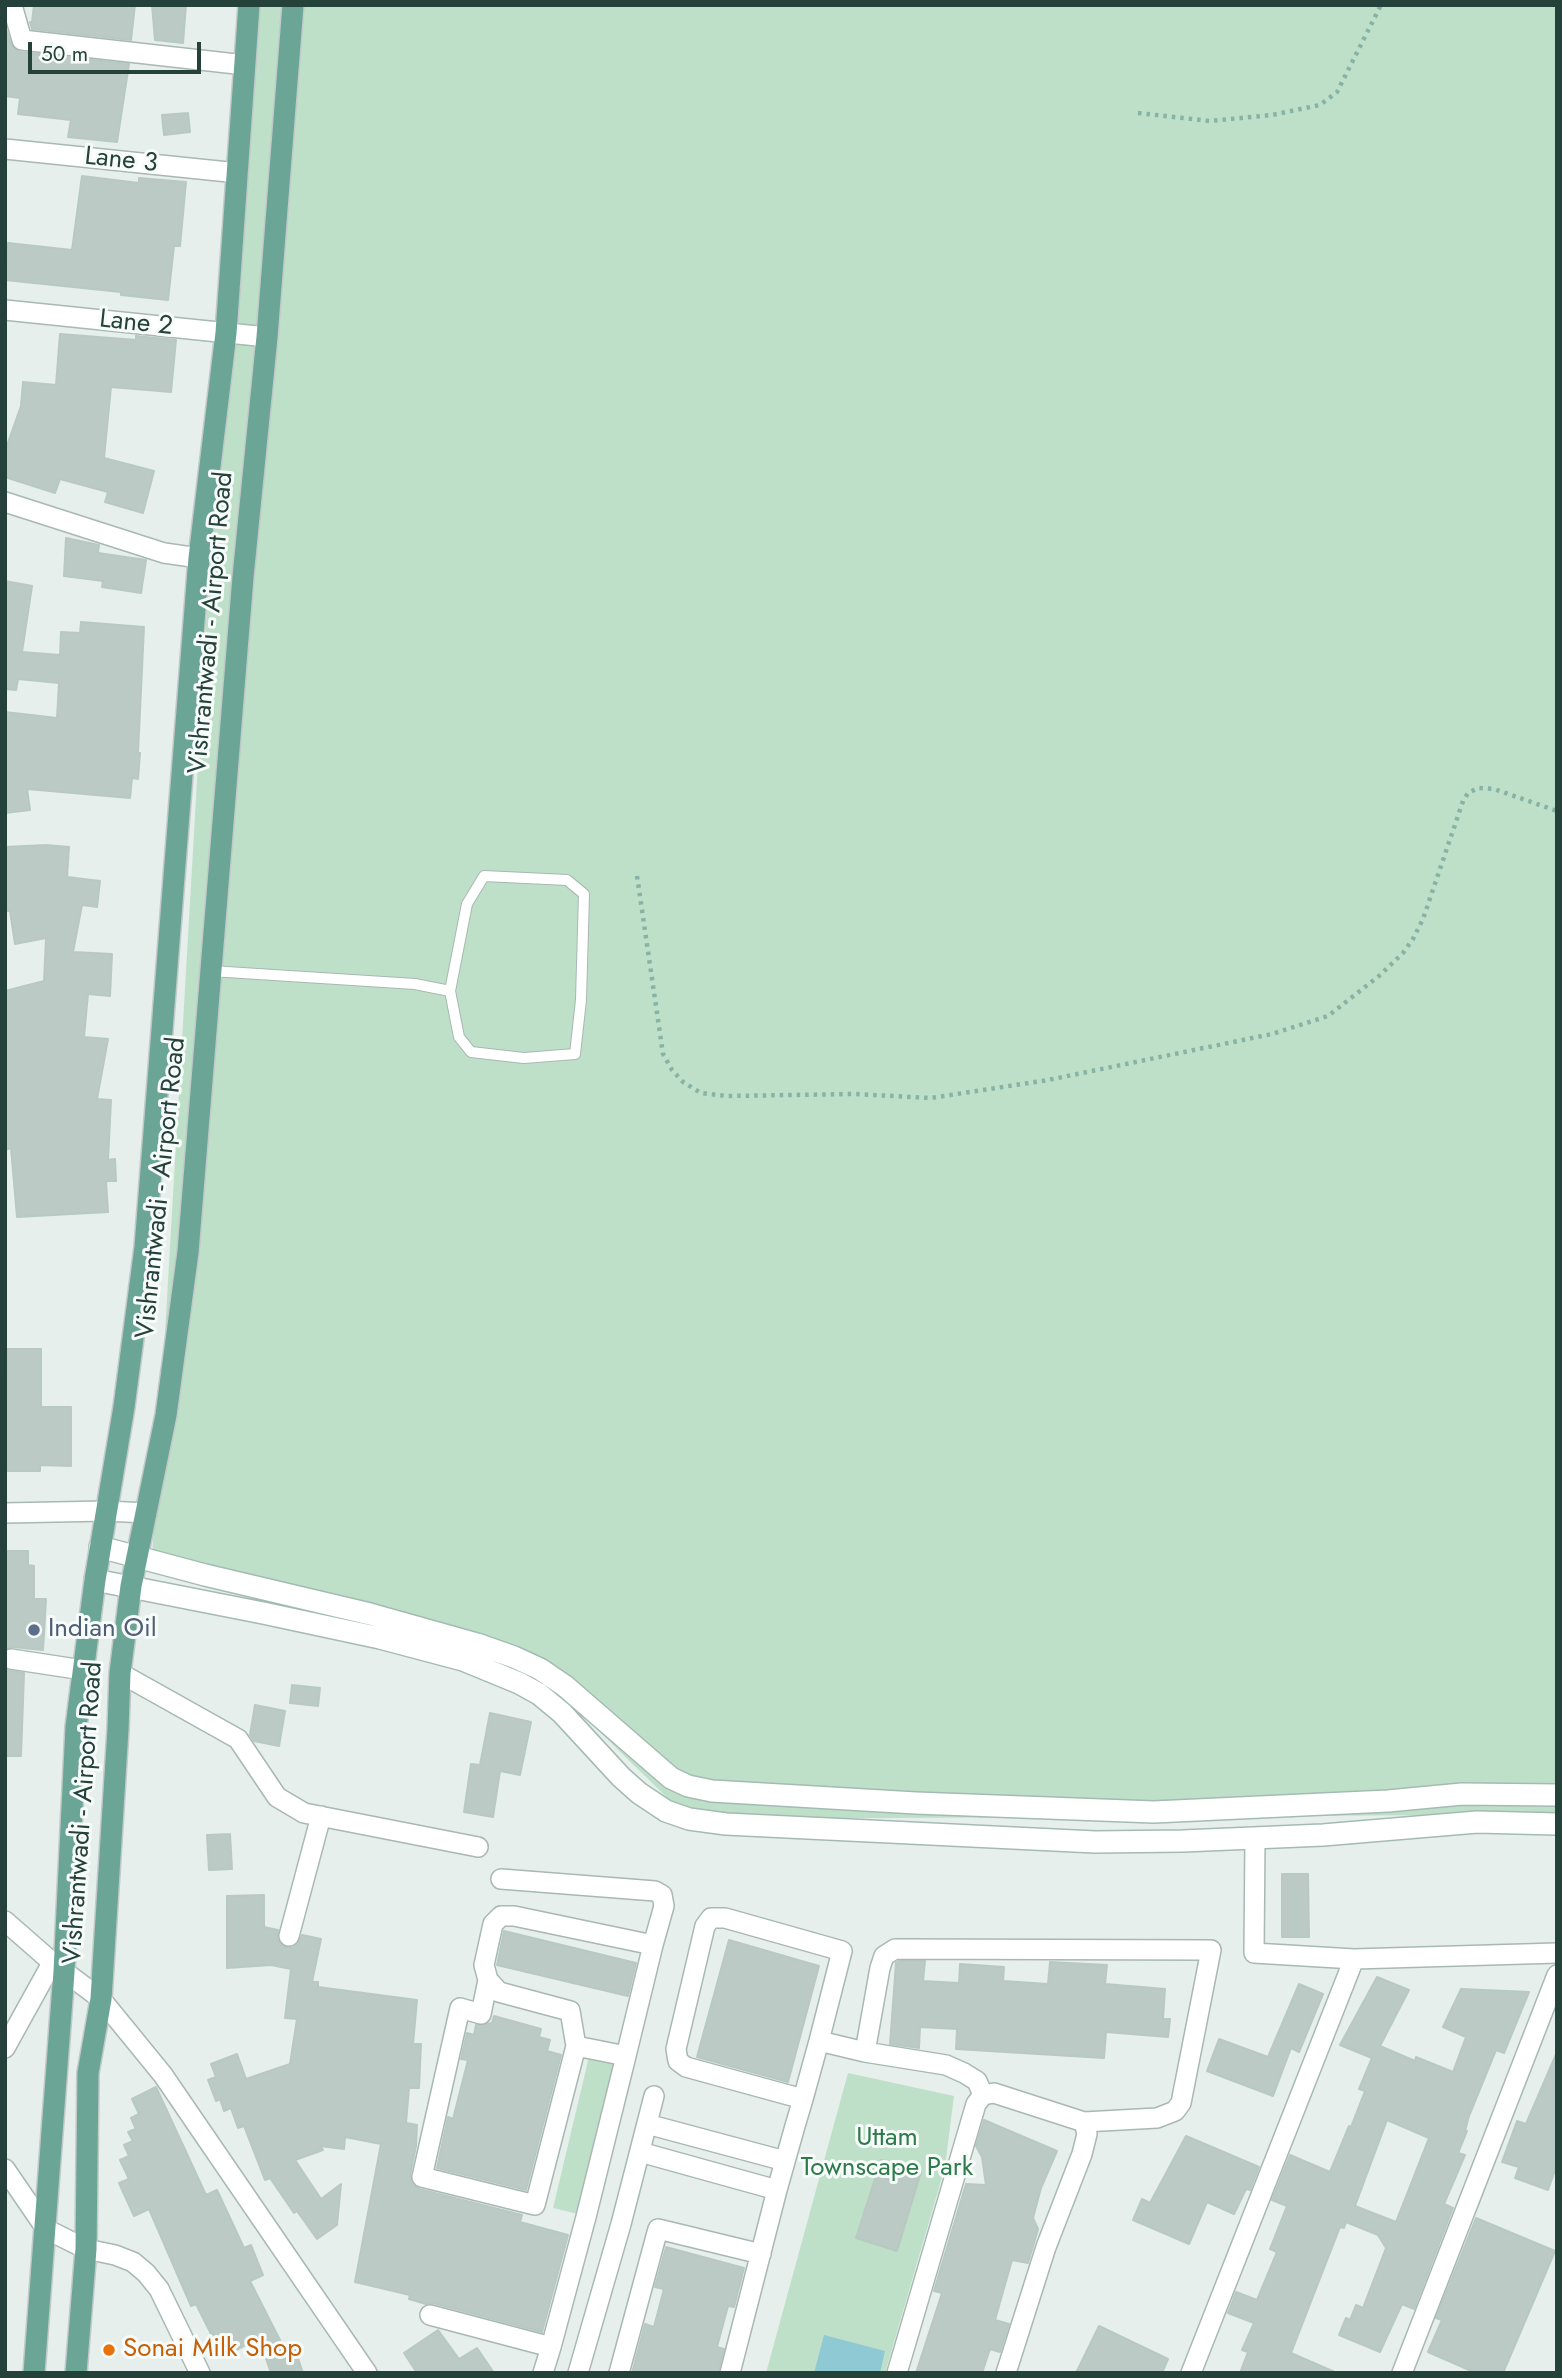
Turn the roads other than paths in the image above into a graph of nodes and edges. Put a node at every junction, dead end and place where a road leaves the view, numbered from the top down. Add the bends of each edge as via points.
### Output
1 (12, 5) edge
2 (249, 5) edge
3 (293, 5) edge
4 (245, 65) junction
5 (5, 149) edge
6 (237, 173) junction
7 (5, 310) edge
8 (226, 333) junction
9 (267, 337) junction
10 (5, 502) edge
11 (199, 558) junction
12 (211, 971) junction
13 (450, 991) junction
14 (106, 1511) junction
15 (5, 1513) edge
16 (146, 1513) junction
17 (100, 1547) junction
18 (138, 1556) junction
19 (95, 1580) junction
20 (131, 1586) junction
21 (11, 1659) dead end
22 (83, 1670) junction
23 (120, 1673) junction
24 (1557, 1795) edge
25 (321, 1816) junction
26 (1557, 1824) edge
27 (1255, 1838) junction
28 (478, 1847) dead end
29 (501, 1879) dead end
30 (5, 1921) edge
31 (289, 1936) dead end
32 (653, 1945) junction
33 (1557, 1953) edge
34 (1354, 1959) junction
35 (58, 1967) junction
36 (1557, 1975) edge
37 (488, 1980) junction
38 (101, 1999) junction
39 (819, 2041) junction
40 (576, 2046) junction
41 (5, 2048) edge
42 (865, 2052) junction
43 (626, 2056) junction
44 (984, 2095) junction
45 (654, 2096) dead end
46 (803, 2099) junction
47 (1084, 2122) junction
48 (647, 2124) junction
49 (640, 2151) junction
50 (786, 2161) junction
51 (5, 2169) edge
52 (778, 2190) junction
53 (46, 2229) junction
54 (86, 2249) junction
55 (761, 2254) junction
56 (430, 2315) dead end
57 (551, 2347) junction
58 (34, 2373) edge
59 (75, 2373) edge
60 (200, 2373) edge
61 (367, 2373) edge
62 (543, 2373) edge
63 (578, 2373) edge
64 (619, 2373) edge
65 (730, 2373) edge
66 (897, 2373) edge
67 (1006, 2373) edge
68 (1191, 2373) edge
69 (1402, 2373) edge

1 - 4 street via 22,40
2 - 4 main road, Vishrantwadi - Airport Road
3 - 9 main road, Vishrantwadi - Airport Road
4 - 6 main road, Vishrantwadi - Airport Road
5 - 6 street, Lane 3
6 - 8 main road, Vishrantwadi - Airport Road
7 - 8 street, Lane 2
8 - 9 street, Lane 2
8 - 11 main road, Vishrantwadi - Airport Road
9 - 12 main road, Vishrantwadi - Airport Road
10 - 11 street via 164,553
11 - 14 main road, Vishrantwadi - Airport Road via 145,1247
12 - 13 lane via 415,984
12 - 16 main road, Vishrantwadi - Airport Road via 188,1252 166,1415
13 - 13 lane via 459,1037 471,1052 524,1058 575,1054 584,894 567,880 484,876 467,904
14 - 15 street
14 - 16 street
14 - 17 main road, Vishrantwadi - Airport Road
16 - 18 main road, Vishrantwadi - Airport Road
17 - 18 street
17 - 19 main road, Vishrantwadi - Airport Road
18 - 20 main road, Vishrantwadi - Airport Road
18 - 24 street via 370,1614 514,1657 565,1686 671,1778 712,1791 1154,1812 1462,1794
19 - 20 street
19 - 22 main road, Vishrantwadi - Airport Road
20 - 23 main road, Vishrantwadi - Airport Road
20 - 27 street via 380,1638 463,1660 508,1678 562,1713 639,1793 666,1811 690,1819 1095,1842
21 - 22 street
22 - 35 main road, Vishrantwadi - Airport Road
23 - 25 street via 238,1739 277,1797 304,1813
23 - 38 main road, Vishrantwadi - Airport Road
25 - 28 street
25 - 31 street
26 - 27 street via 1477,1822
27 - 34 street via 1254,1953
29 - 32 street via 655,1891 662,1895 664,1906
30 - 35 street
32 - 37 street via 501,1916 493,1924 484,1965
32 - 43 street
33 - 34 street
34 - 68 street
35 - 38 street
35 - 41 street
35 - 53 main road, Vishrantwadi - Airport Road
36 - 69 street
37 - 40 street via 499,1992 570,2011
37 - 40 street via 481,2014 460,2008 422,2178 535,2205
38 - 54 main road, Vishrantwadi - Airport Road via 88,2073
38 - 61 street via 163,2075
39 - 42 street
39 - 46 street
39 - 46 street via 842,1951 711,1918 705,1926 676,2049 678,2061
40 - 43 street
42 - 44 street via 946,2065 976,2081
42 - 47 street via 880,1968 884,1956 895,1949 1210,1950 1181,2103 1175,2111 1157,2118
43 - 57 street
44 - 47 street via 1004,2095
44 - 66 street via 976,2104
45 - 48 street
46 - 50 street
47 - 67 street via 1087,2134 1082,2154 1046,2247
48 - 49 street
48 - 50 street
49 - 52 street
49 - 63 street
50 - 52 street
51 - 53 street
52 - 55 street
53 - 54 street
53 - 58 main road, Vishrantwadi - Airport Road
54 - 59 main road, Vishrantwadi - Airport Road
54 - 60 street via 124,2259 146,2273 159,2289
55 - 64 street via 658,2229
55 - 65 street
56 - 57 street
57 - 62 street

